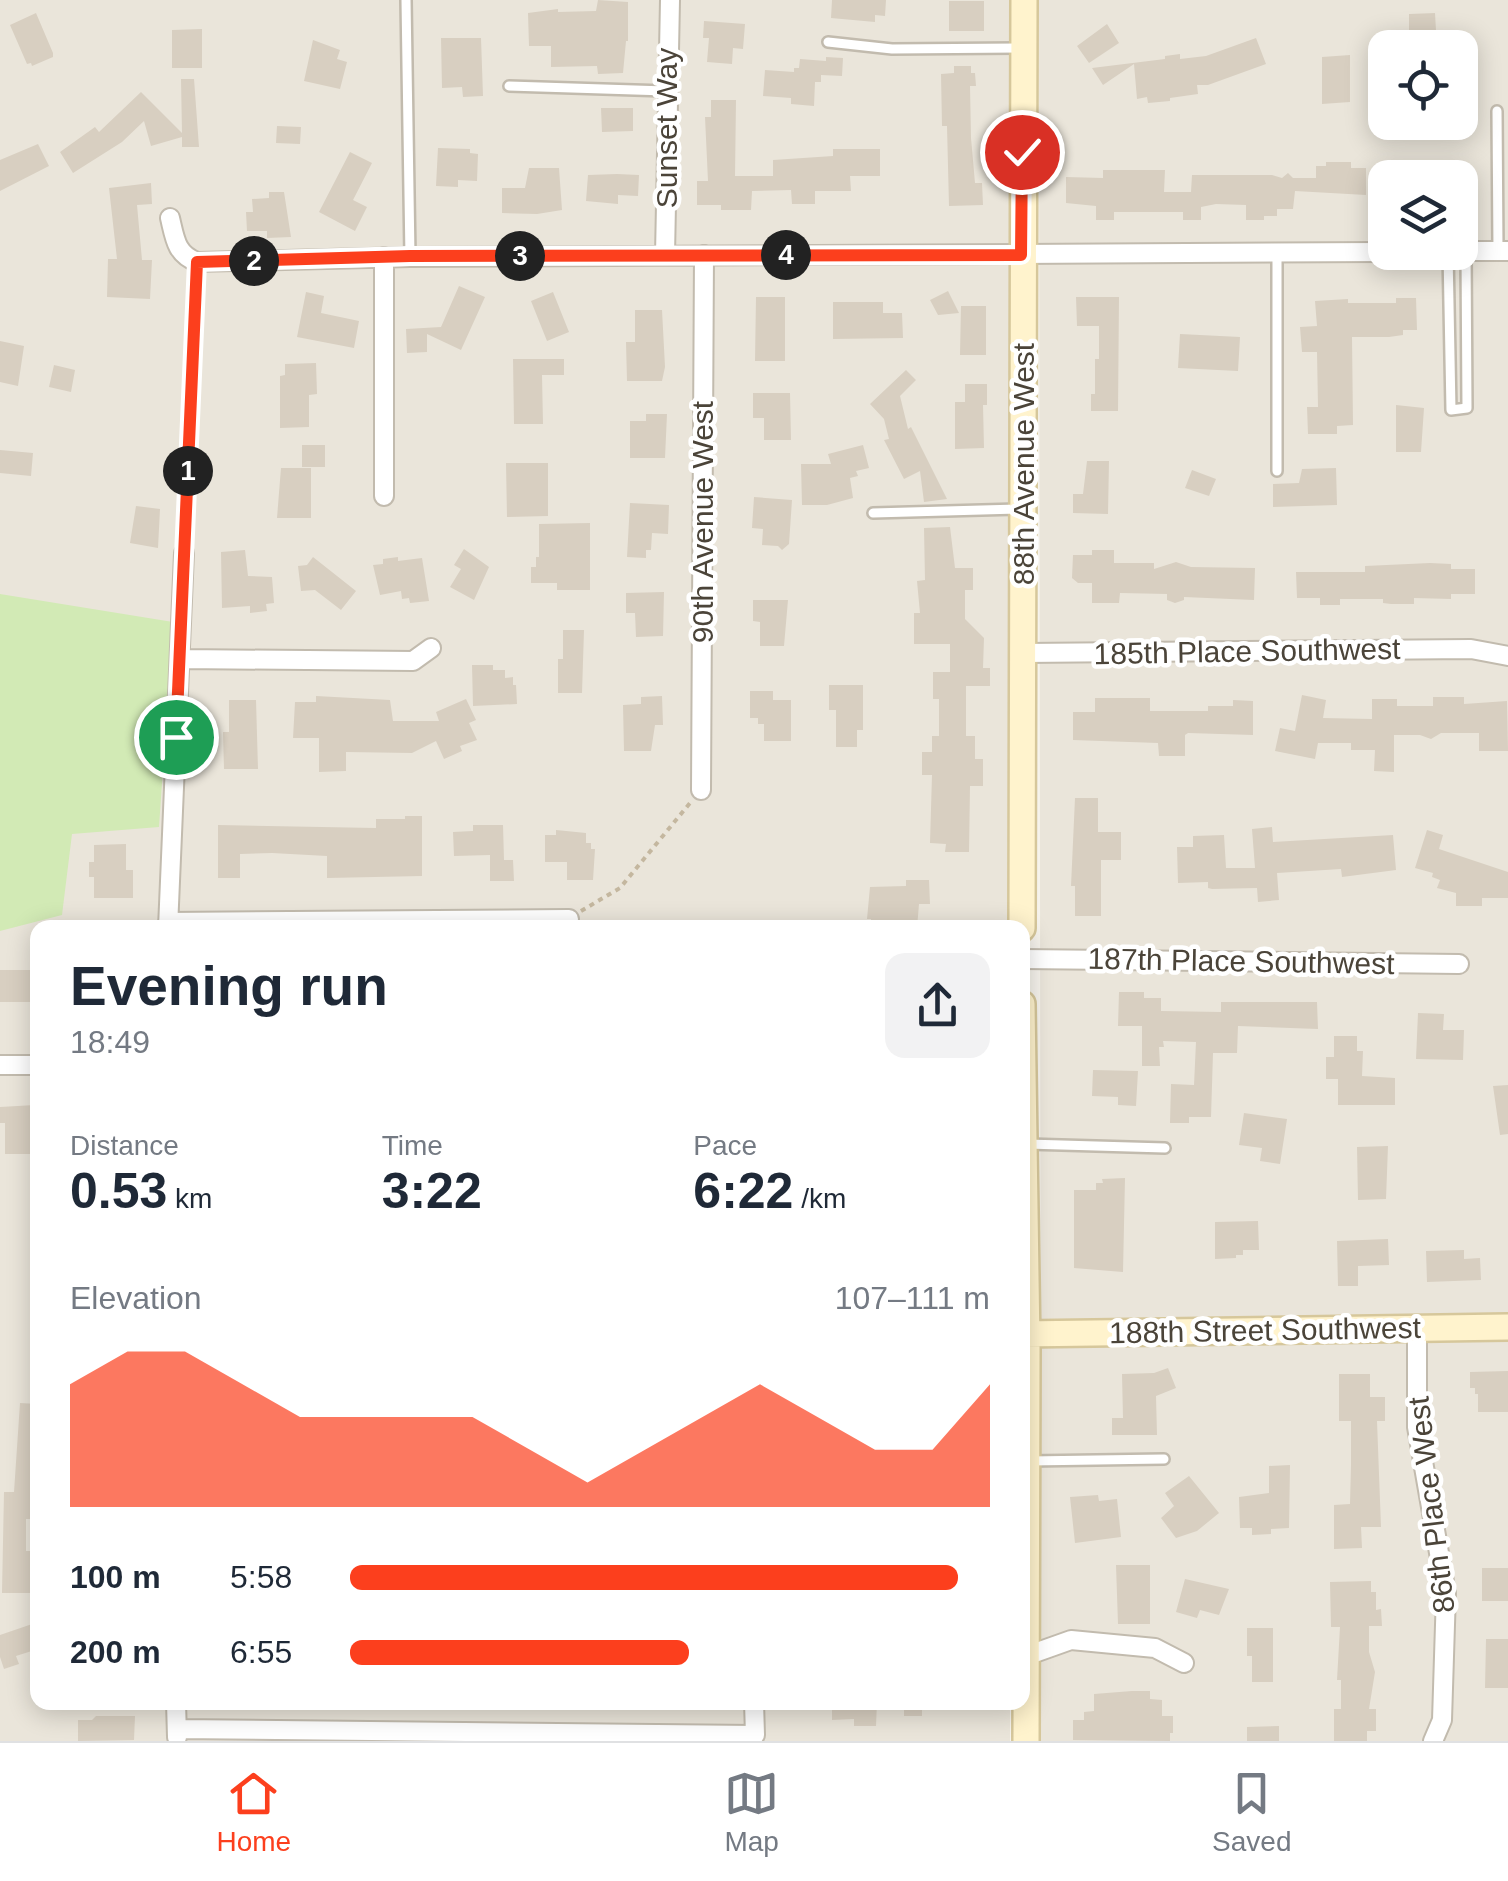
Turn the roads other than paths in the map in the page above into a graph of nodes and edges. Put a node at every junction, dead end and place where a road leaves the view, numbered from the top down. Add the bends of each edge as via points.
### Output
1 (406, 0) edge
2 (670, 0) edge
3 (1024, 0) edge
4 (828, 42) dead end
5 (1024, 48) junction
6 (509, 86) dead end
7 (666, 92) junction
8 (1497, 111) dead end
9 (170, 218) dead end
10 (1503, 251) edge
11 (1368, 252) edge
12 (1458, 252) edge
13 (1478, 252) edge
14 (1276, 253) junction
15 (1021, 255) junction
16 (410, 256) junction
17 (665, 256) junction
18 (704, 256) junction
19 (384, 257) junction
20 (1276, 472) dead end
21 (384, 496) dead end
22 (1023, 509) junction
23 (873, 512) dead end
24 (184, 553) road end
25 (431, 648) dead end
26 (1024, 652) junction
27 (1508, 656) edge
28 (182, 659) junction
29 (701, 790) road end
30 (569, 919) road end
31 (168, 920) edge
32 (489, 920) edge
33 (1022, 920) edge
34 (1030, 960) edge
35 (1459, 964) dead end
36 (0, 1065) edge
37 (30, 1065) edge
38 (1030, 1144) edge
39 (1165, 1148) dead end
40 (1508, 1327) edge
41 (1417, 1328) junction
42 (1030, 1334) edge
43 (1164, 1459) dead end
44 (1030, 1462) edge
45 (1030, 1655) edge
46 (1184, 1663) dead end
47 (176, 1710) edge
48 (754, 1710) edge
49 (1026, 1710) edge
50 (177, 1735) edge
51 (1026, 1741) edge
52 (1433, 1741) edge

1 - 16 lane
2 - 7 street, Sunset Way
3 - 5 street, 88th Avenue West
4 - 5 lane via 892,49
5 - 15 street, 88th Avenue West
6 - 7 lane
7 - 17 street, Sunset Way
8 - 10 lane
9 - 19 street via 178,249 197,262
10 - 13 street
11 - 14 street
12 - 12 lane via 1467,408 1450,410
14 - 15 street
14 - 20 lane
15 - 18 street
15 - 22 street, 88th Avenue West
16 - 17 street
16 - 19 street
17 - 18 street
18 - 29 street, 90th Avenue West
19 - 21 street
22 - 23 lane
22 - 26 street, 88th Avenue West
24 - 28 street
25 - 28 street via 414,661
26 - 27 street, 185th Place Southwest via 1471,649
26 - 33 street, 88th Avenue West
28 - 31 street
30 - 32 street
34 - 35 street, 187th Place Southwest
36 - 37 street
38 - 39 lane
40 - 41 street, 188th Street Southwest
41 - 42 street, 188th Street Southwest
41 - 52 street, 86th Place West via 1417,1427 1446,1593 1442,1720
43 - 44 lane
45 - 46 street via 1071,1640 1155,1648
47 - 50 street
48 - 50 street via 755,1734
49 - 51 street

